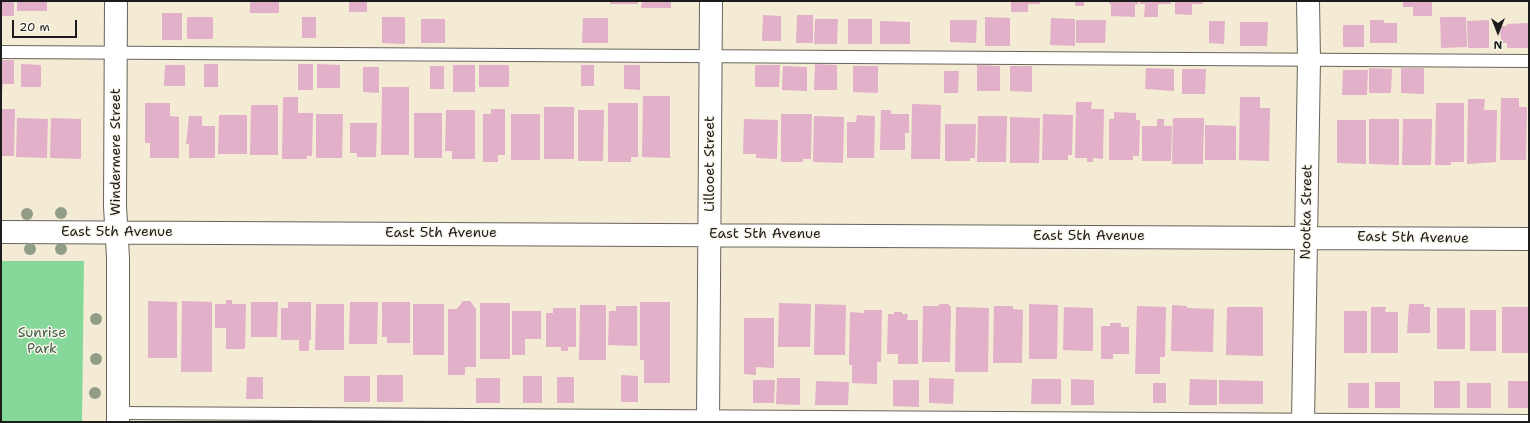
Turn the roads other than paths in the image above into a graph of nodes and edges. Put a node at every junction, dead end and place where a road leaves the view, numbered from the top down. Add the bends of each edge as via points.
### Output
1 (116, 1) edge
2 (711, 1) edge
3 (1308, 1) edge
4 (1, 52) edge
5 (115, 53) junction
6 (710, 56) junction
7 (1309, 60) junction
8 (1529, 61) edge
9 (1, 232) edge
10 (117, 232) junction
11 (709, 234) junction
12 (1306, 237) junction
13 (1529, 239) edge
14 (118, 418) edge
15 (708, 419) edge
16 (1303, 421) edge
17 (1529, 421) edge

1 - 5 street, Windermere Street
2 - 6 street, Lillooet Street
3 - 7 street, Nootka Street
4 - 5 lane
5 - 6 lane
5 - 10 street, Windermere Street
6 - 7 lane
6 - 11 street, Lillooet Street
7 - 8 lane
7 - 12 street, Nootka Street
9 - 10 street, East 5th Avenue
10 - 11 street, East 5th Avenue
10 - 14 street, Windermere Street
11 - 12 street, East 5th Avenue
11 - 15 street, Lillooet Street
12 - 13 street, East 5th Avenue
12 - 16 street, Nootka Street
14 - 15 lane
15 - 16 lane
16 - 17 lane

